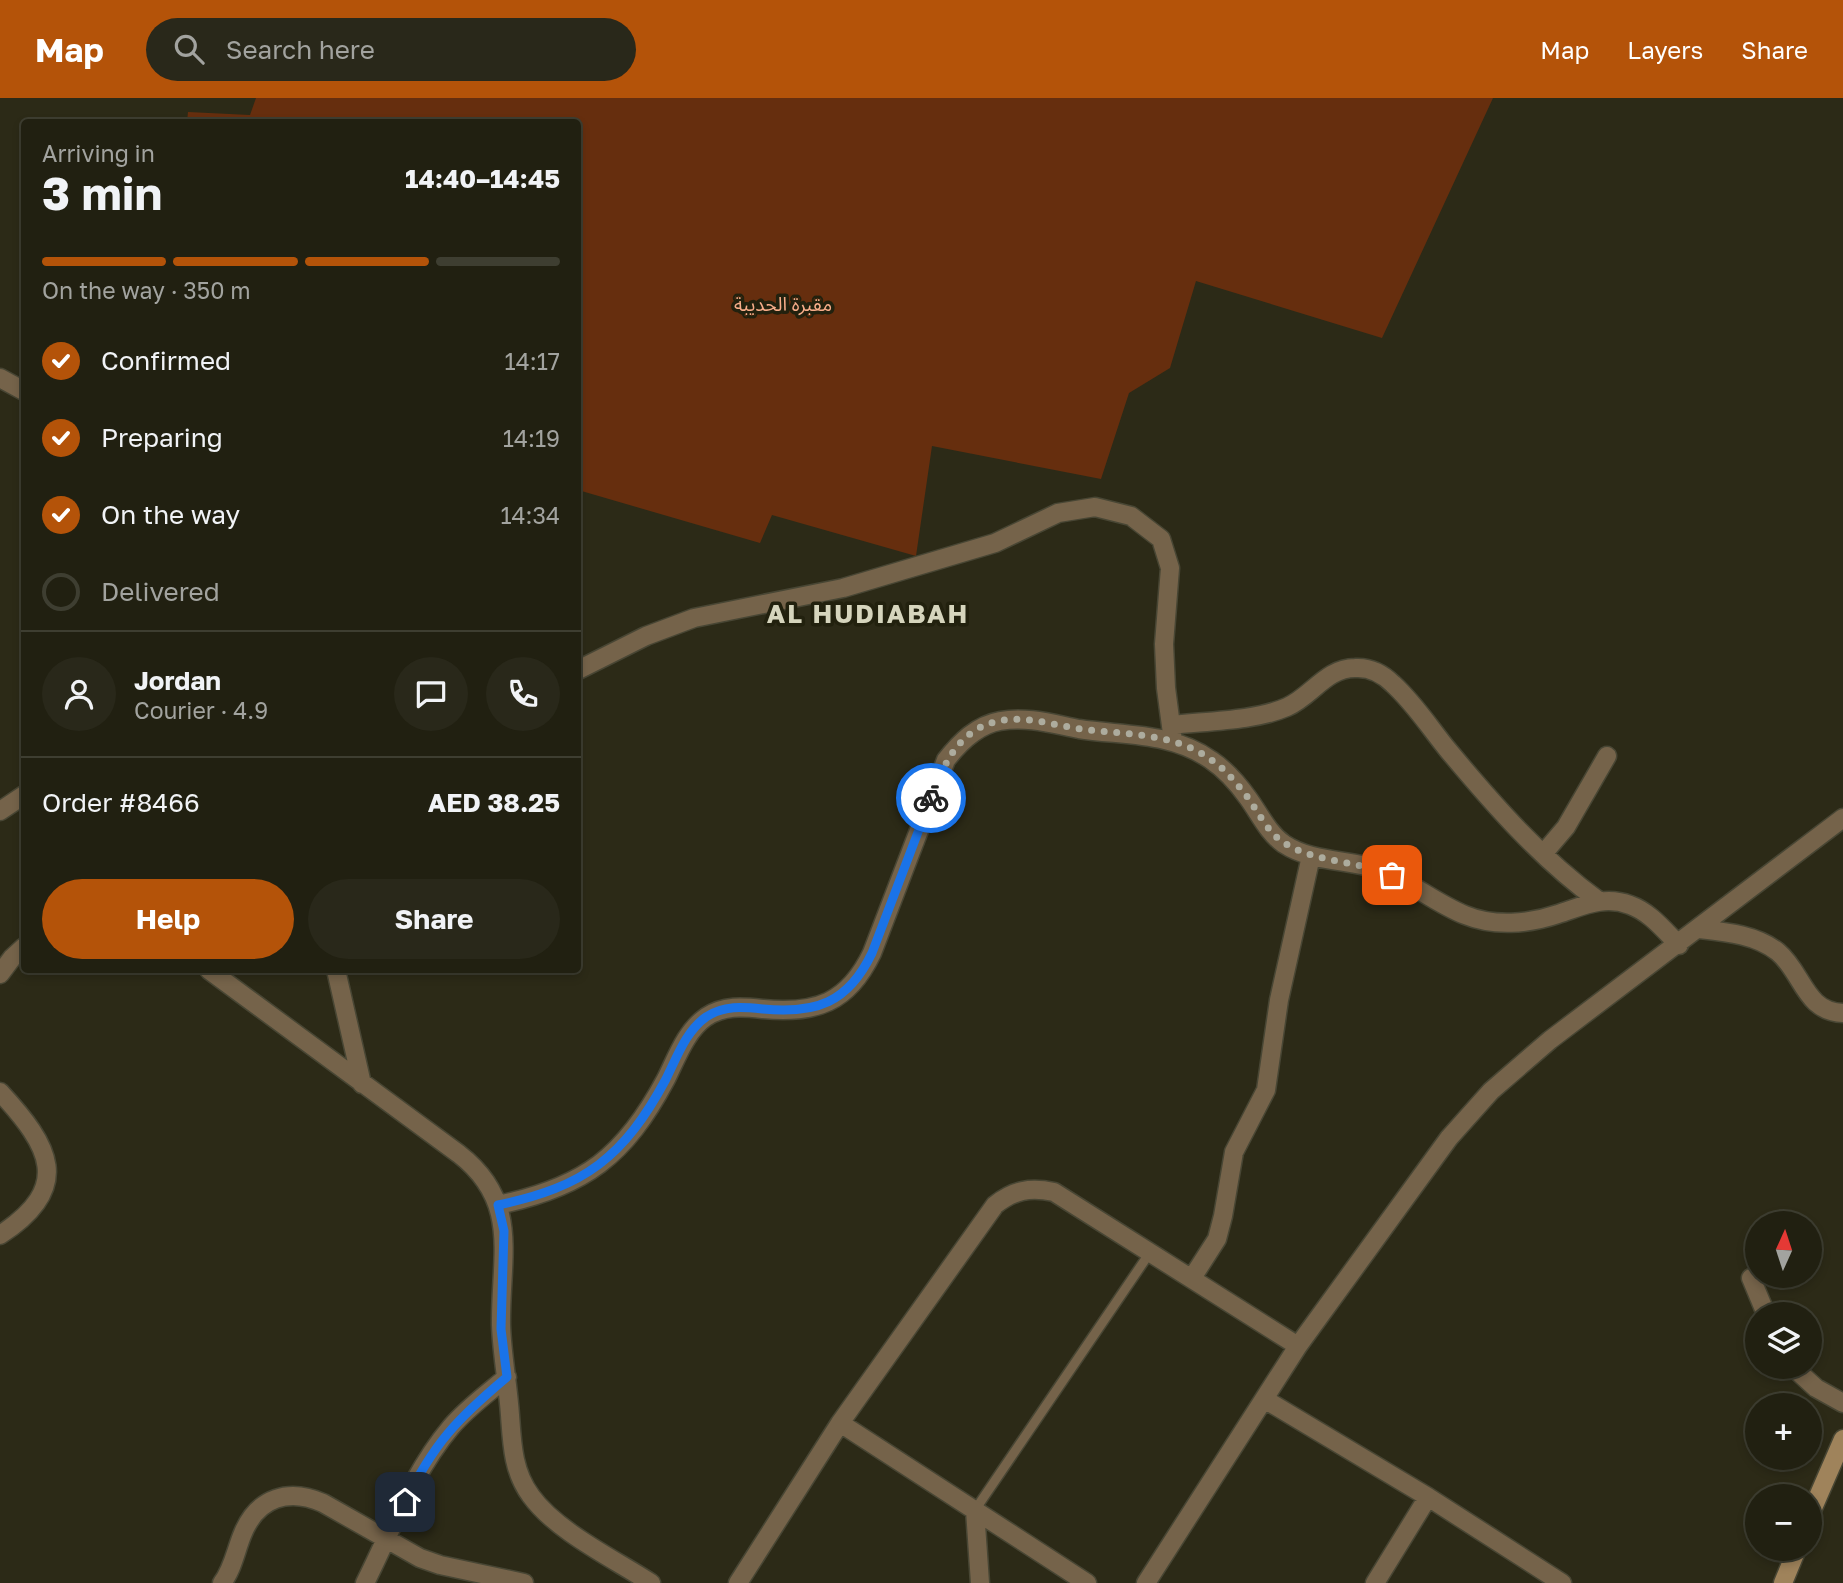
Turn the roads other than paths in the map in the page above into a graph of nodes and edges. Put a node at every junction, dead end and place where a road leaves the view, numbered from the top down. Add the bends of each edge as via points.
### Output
1 (0, 379) edge
2 (21, 390) edge
3 (581, 668) edge
4 (1172, 733) junction
5 (1607, 756) dead end
6 (21, 798) edge
7 (0, 811) edge
8 (1843, 818) edge
9 (1543, 854) junction
10 (1311, 856) junction
11 (1598, 901) junction
12 (1700, 929) junction
13 (1679, 945) junction
14 (21, 950) edge
15 (213, 973) edge
16 (337, 973) edge
17 (0, 974) edge
18 (1843, 1013) edge
19 (362, 1084) junction
20 (0, 1092) edge
21 (498, 1205) junction
22 (0, 1235) edge
23 (1151, 1251) junction
24 (1192, 1278) junction
25 (1298, 1346) junction
26 (507, 1377) junction
27 (1806, 1379) edge
28 (1264, 1399) junction
29 (1843, 1402) edge
30 (841, 1423) junction
31 (1843, 1439) edge
32 (1822, 1487) edge
33 (1428, 1497) junction
34 (975, 1510) junction
35 (388, 1538) junction
36 (1792, 1561) edge
37 (222, 1583) edge
38 (365, 1583) edge
39 (524, 1583) edge
40 (651, 1583) edge
41 (738, 1583) edge
42 (981, 1583) edge
43 (1087, 1583) edge
44 (1146, 1583) edge
45 (1375, 1583) edge
46 (1562, 1583) edge
47 (1783, 1583) edge

1 - 2 street
3 - 4 street via 694,618 843,588 995,543 1058,513 1095,507 1131,516 1161,539 1170,568 1164,644
4 - 9 street via 1287,707 1340,670 1368,669 1393,683
4 - 10 street via 1229,775 1282,843
4 - 21 street via 1021,719 978,729 946,760 872,953 850,987 816,1007 796,1011 736,1006 710,1014 690,1032 648,1111 608,1158 559,1189
5 - 9 street via 1566,827
6 - 7 street
8 - 12 street
9 - 11 street
10 - 11 street via 1377,869 1467,916 1489,922 1533,921
10 - 24 street via 1279,1000 1266,1090 1234,1152 1217,1239
11 - 13 street via 1615,901 1644,912
12 - 13 street
12 - 18 street via 1731,932 1778,952 1816,1005
13 - 25 street via 1550,1040 1490,1091 1449,1138
14 - 17 street
15 - 19 street
16 - 19 street
19 - 21 street via 474,1165
20 - 22 street via 43,1147 47,1169 44,1191 33,1210
21 - 26 street via 504,1231 501,1329
23 - 24 street
23 - 30 street via 1054,1192 1022,1189 1007,1195 995,1205
23 - 34 lane
24 - 25 street
25 - 28 street
26 - 35 street via 438,1443
26 - 40 street via 513,1454 529,1494 560,1525
27 - 29 street
28 - 33 street
28 - 44 street
30 - 34 street
30 - 41 street
31 - 32 main road
33 - 45 street
33 - 46 street
34 - 42 street
34 - 43 street
35 - 37 street via 309,1497 277,1498 251,1517
35 - 38 street
35 - 39 street via 440,1565
36 - 47 main road

